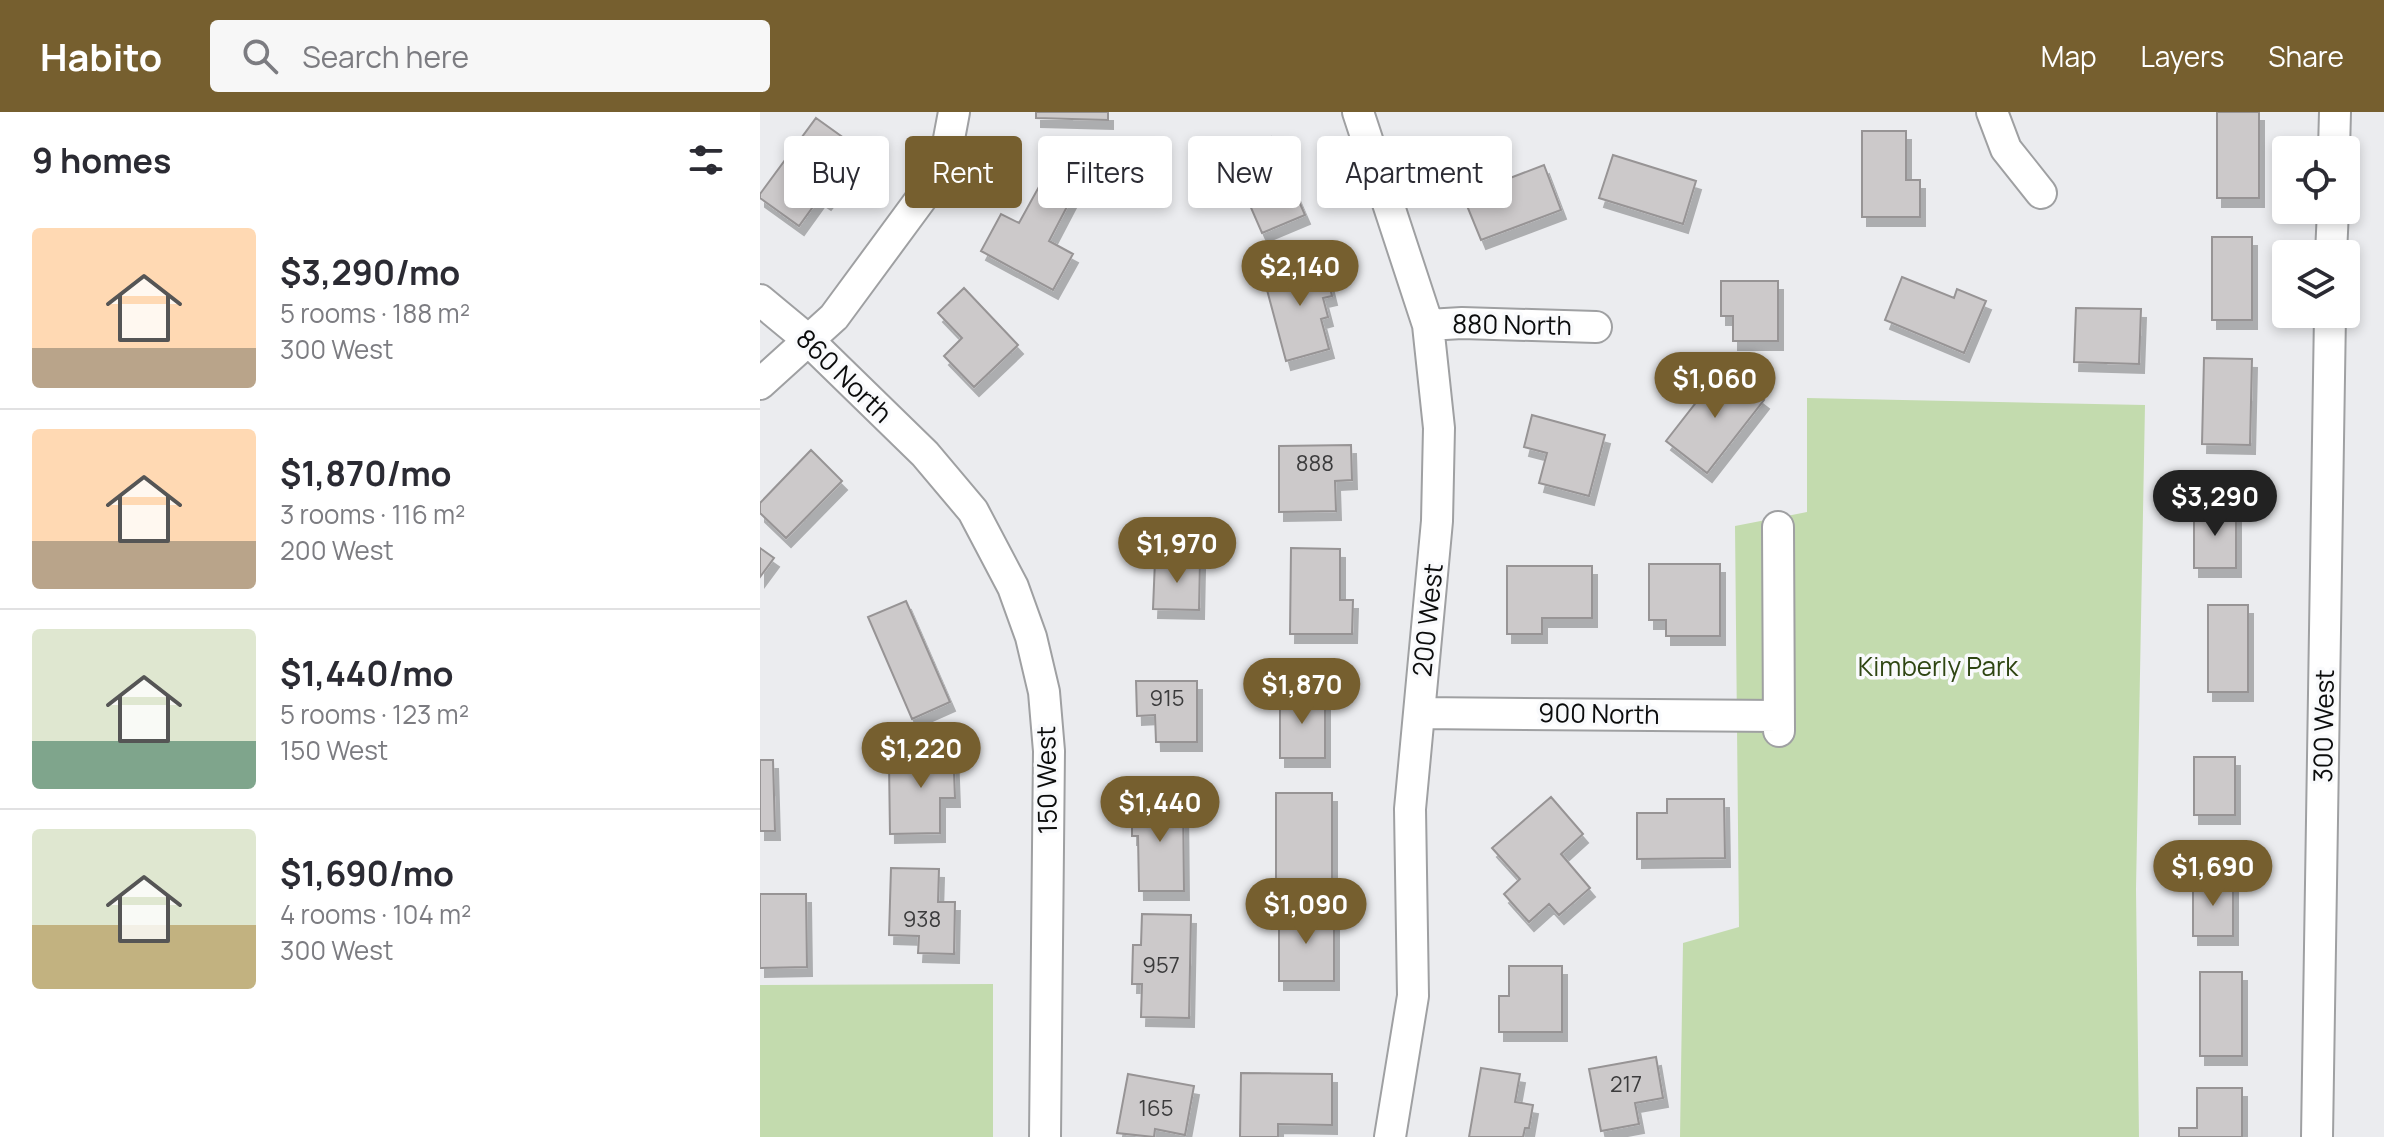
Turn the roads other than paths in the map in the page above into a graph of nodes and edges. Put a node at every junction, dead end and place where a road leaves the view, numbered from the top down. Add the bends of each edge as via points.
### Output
1 (954, 112) edge
2 (1358, 112) edge
3 (1992, 112) edge
4 (2335, 112) edge
5 (2334, 136) edge
6 (2041, 193) dead end
7 (760, 300) edge
8 (1428, 325) junction
9 (1596, 327) dead end
10 (2330, 328) edge
11 (807, 339) junction
12 (760, 384) edge
13 (925, 454) joint
14 (1778, 527) dead end
15 (1419, 713) junction
16 (1045, 1137) edge
17 (1390, 1137) edge
18 (2317, 1137) edge

1 - 11 street via 945,160 929,188 834,317
2 - 8 street, 200 West
3 - 6 street via 2006,149
4 - 5 street
7 - 11 street, 860 North
8 - 9 street, 880 North
8 - 15 street, 200 West via 1439,464
10 - 18 street, 300 West
11 - 12 street
11 - 13 street, 860 North
13 - 16 street, 150 West via 973,511 993,545 1031,637 1044,692 1049,751
14 - 15 street, 900 North via 1779,724
15 - 17 street, 200 West via 1410,809 1413,996

